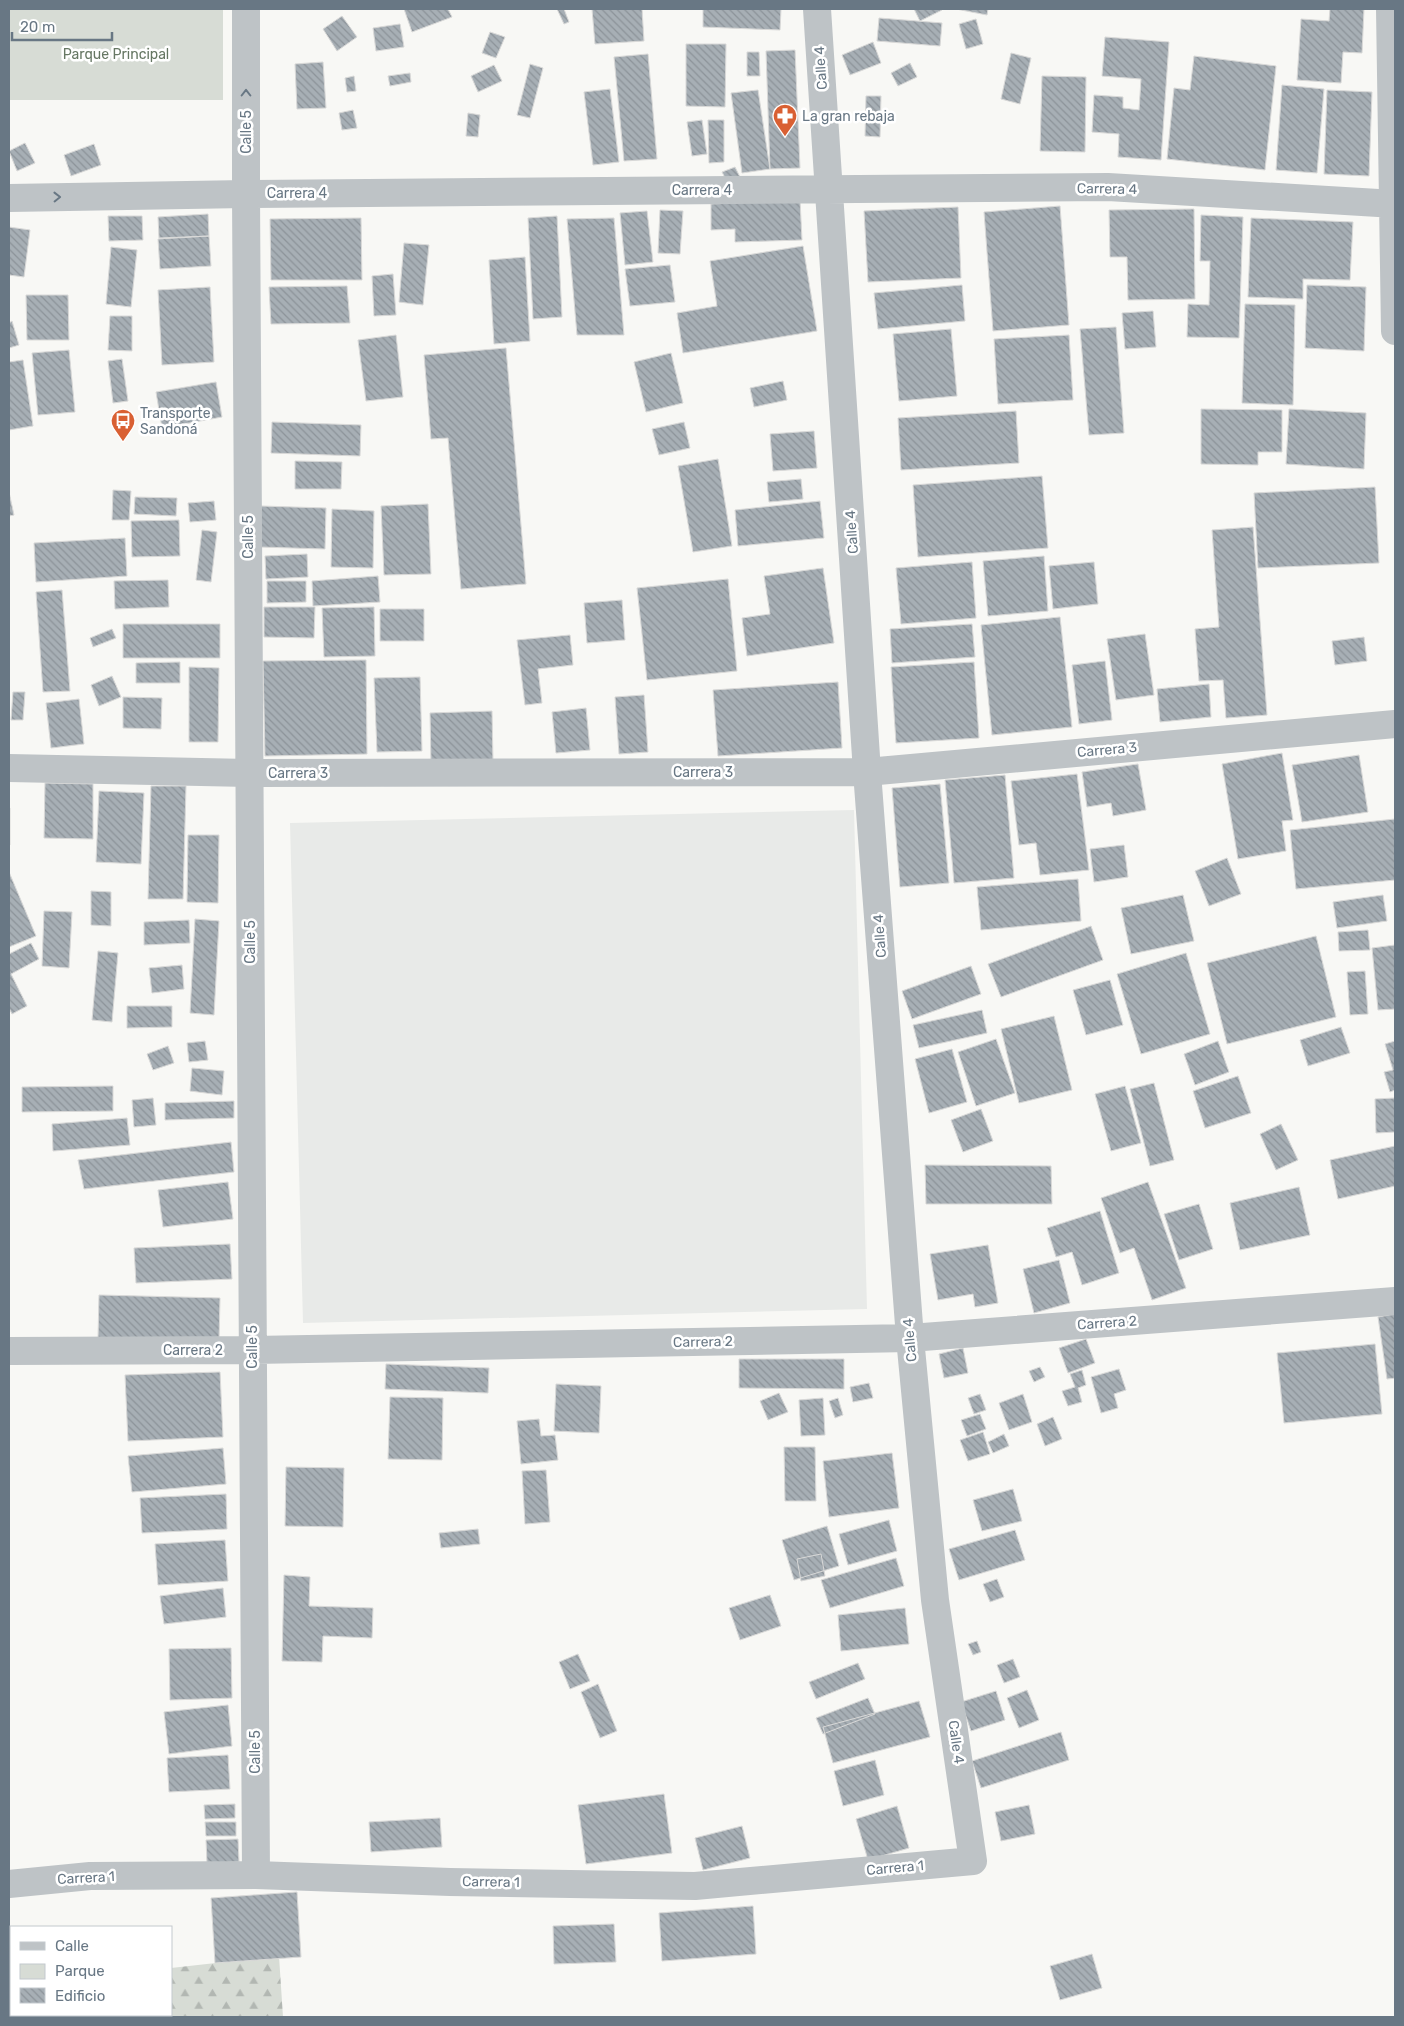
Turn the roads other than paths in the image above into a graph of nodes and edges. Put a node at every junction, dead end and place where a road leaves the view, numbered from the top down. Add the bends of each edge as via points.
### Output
1 (246, 9) edge
2 (817, 9) edge
3 (1390, 9) edge
4 (830, 189) junction
5 (246, 194) junction
6 (9, 198) edge
7 (1394, 204) edge
8 (1395, 331) edge
9 (1395, 724) edge
10 (9, 768) edge
11 (867, 772) junction
12 (249, 773) junction
13 (1395, 1301) edge
14 (910, 1338) junction
15 (252, 1350) junction
16 (9, 1352) edge
17 (973, 1861) joint
18 (256, 1875) junction
19 (9, 1884) edge

5 -> 1 street, Calle 5
2 - 4 street, Calle 4
3 - 7 street
4 - 5 street, Carrera 4
4 - 7 street, Carrera 4 via 1108,187
4 - 11 street, Calle 4
6 -> 5 street, Carrera 4
5 - 12 street, Calle 5
7 - 8 street
9 - 11 street, Carrera 3
10 - 12 street, Carrera 3
11 - 12 street, Carrera 3
11 - 14 street, Calle 4
12 - 15 street, Calle 5
13 - 14 street, Carrera 2
14 - 15 street, Carrera 2
14 - 17 street, Calle 4 via 935,1600
15 - 16 street, Carrera 2
15 - 18 street, Calle 5
17 - 18 street, Carrera 1 via 695,1886
18 - 19 street, Carrera 1 via 90,1876

